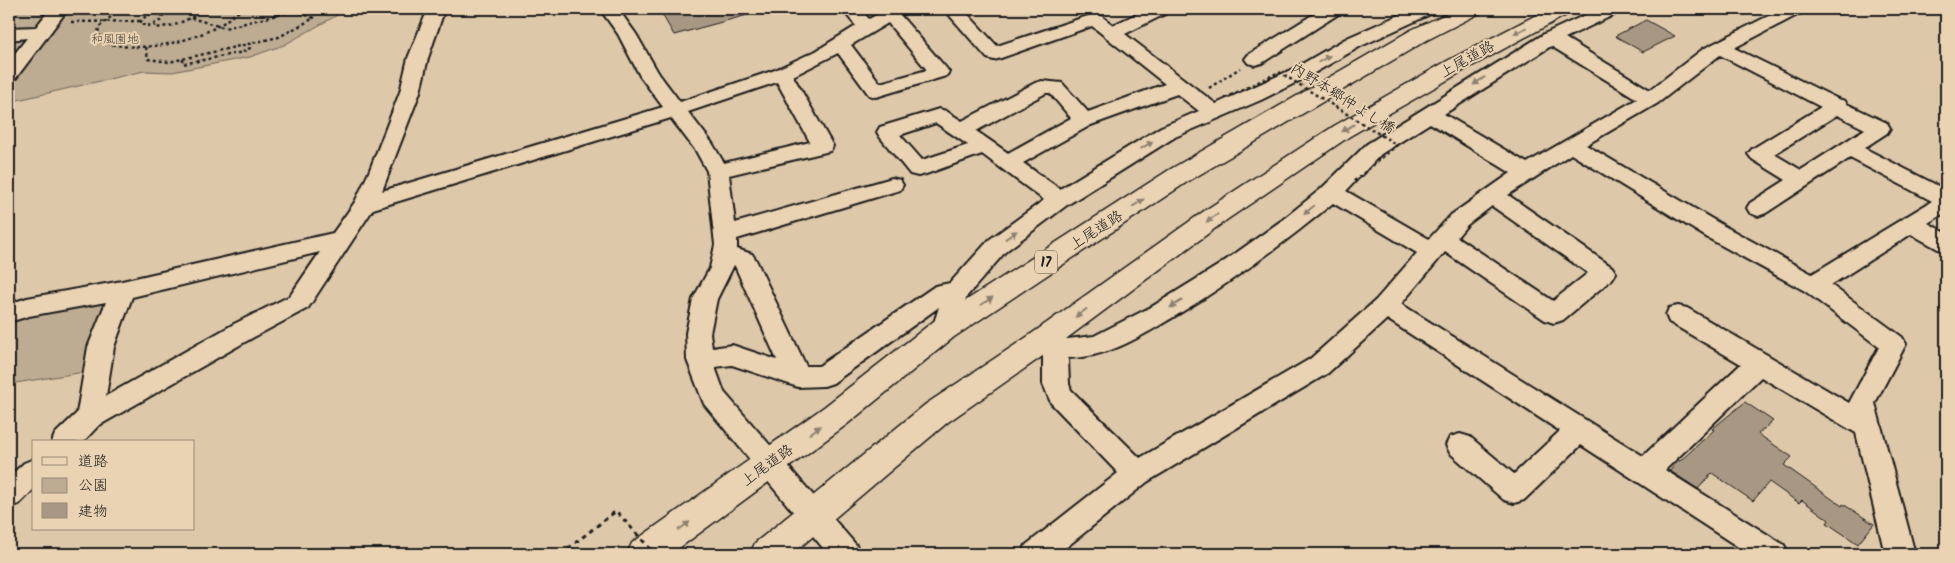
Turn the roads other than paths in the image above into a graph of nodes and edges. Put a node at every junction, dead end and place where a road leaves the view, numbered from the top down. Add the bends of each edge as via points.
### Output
1 (438, 9) edge
2 (609, 9) edge
3 (851, 9) edge
4 (953, 9) edge
5 (1161, 9) edge
6 (1334, 9) edge
7 (1427, 9) edge
8 (1473, 9) edge
9 (1563, 9) edge
10 (1612, 9) edge
11 (1795, 9) edge
12 (65, 11) edge
13 (895, 12) edge
14 (1088, 14) edge
15 (867, 28) junction
16 (39, 32) junction
17 (9, 34) edge
18 (1112, 34) junction
19 (1551, 38) junction
20 (840, 43) junction
21 (1720, 48) junction
22 (1255, 59) road end
23 (9, 74) edge
24 (782, 74) junction
25 (1187, 92) junction
26 (1651, 99) junction
27 (1219, 105) junction
28 (1838, 105) junction
29 (674, 110) junction
30 (1430, 114) junction
31 (1084, 120) junction
32 (962, 130) junction
33 (1571, 145) junction
34 (985, 146) junction
35 (1848, 148) junction
36 (1008, 162) junction
37 (718, 171) junction
38 (1527, 173) junction
39 (1801, 179) junction
40 (892, 185) dead end
41 (1331, 192) junction
42 (1492, 195) junction
43 (1059, 200) junction
44 (1946, 200) edge
45 (365, 204) junction
46 (1758, 208) dead end
47 (1911, 224) junction
48 (339, 240) junction
49 (1946, 243) edge
50 (725, 244) junction
51 (1438, 245) junction
52 (1812, 285) junction
53 (122, 290) junction
54 (956, 292) junction
55 (1385, 306) junction
56 (9, 313) edge
57 (1678, 315) dead end
58 (944, 329) junction
59 (1046, 346) junction
60 (700, 360) junction
61 (1758, 364) junction
62 (798, 377) junction
63 (89, 418) junction
64 (1868, 427) junction
65 (1579, 430) junction
66 (67, 440) edge
67 (1460, 445) dead end
68 (769, 464) junction
69 (1645, 472) junction
70 (32, 474) edge
71 (1137, 474) junction
72 (9, 495) edge
73 (813, 516) junction
74 (644, 554) edge
75 (767, 554) edge
76 (846, 554) edge
77 (1036, 554) edge
78 (1774, 554) edge
79 (1900, 554) edge

1 - 45 street via 418,58 410,92
2 - 29 street
3 - 15 street
4 - 14 street via 994,54
5 - 18 street
6 - 22 street
27 -> 7 street via 1254,96 1354,42
58 -> 8 highway, 上尾道路 / 17 via 1178,176 1419,36
9 -> 59 highway, 上尾道路 via 1342,131 1216,215
10 - 19 street
11 - 21 street
12 - 16 street
13 - 15 street
13 - 20 street via 939,72 876,91
14 - 18 street
15 - 20 street
16 - 17 street
16 - 23 street
18 - 25 street
19 - 26 street
19 -> 30 street
20 - 24 street via 823,55
21 - 26 street
21 - 28 street
24 - 29 street
24 - 37 street via 823,146
25 - 27 street
25 - 31 street
26 - 33 street
43 -> 27 street via 1168,132
28 - 35 street via 1880,128
28 - 39 street via 1759,154
29 - 37 street via 705,148
29 - 45 street
30 - 38 street
30 - 41 street via 1374,149
31 - 32 street via 1055,87 1042,87
31 - 36 street
32 - 34 street
32 - 34 street via 939,115 887,132 918,169
33 - 38 street
33 - 52 street
34 - 36 street
35 - 39 street
35 - 44 street
36 - 43 street
37 - 50 street
38 - 42 street
39 - 46 street
40 - 50 street
41 - 51 street
41 -> 59 street via 1274,239 1135,328 1096,346
42 - 51 street via 1459,220
42 - 51 street via 1604,273 1554,314
54 -> 43 street via 998,244
44 - 47 street
45 - 48 street
47 - 49 street
47 - 52 street
48 - 53 street
48 - 63 street via 299,302
50 - 60 street via 722,268 706,299 698,333
50 - 62 street via 744,260
51 - 55 street
52 - 64 street via 1894,344 1862,403
53 - 56 street
53 - 63 street via 101,347
54 - 58 street
54 - 62 street via 943,292 824,376
55 - 65 street
55 - 71 street via 1319,366
57 - 61 street
68 -> 58 highway, 上尾道路 / 17
59 - 71 street via 1060,396
59 - 73 highway, 上尾道路 via 937,413
60 - 62 street via 732,355
60 - 68 street via 713,397
61 - 64 street
61 - 69 street
63 - 66 street
64 - 79 street
65 - 67 street via 1514,492
65 - 69 street
68 - 73 street
74 -> 68 highway, 上尾道路 / 17
69 - 78 street
70 - 72 street
71 - 77 street
73 - 75 highway, 上尾道路
73 - 76 street

